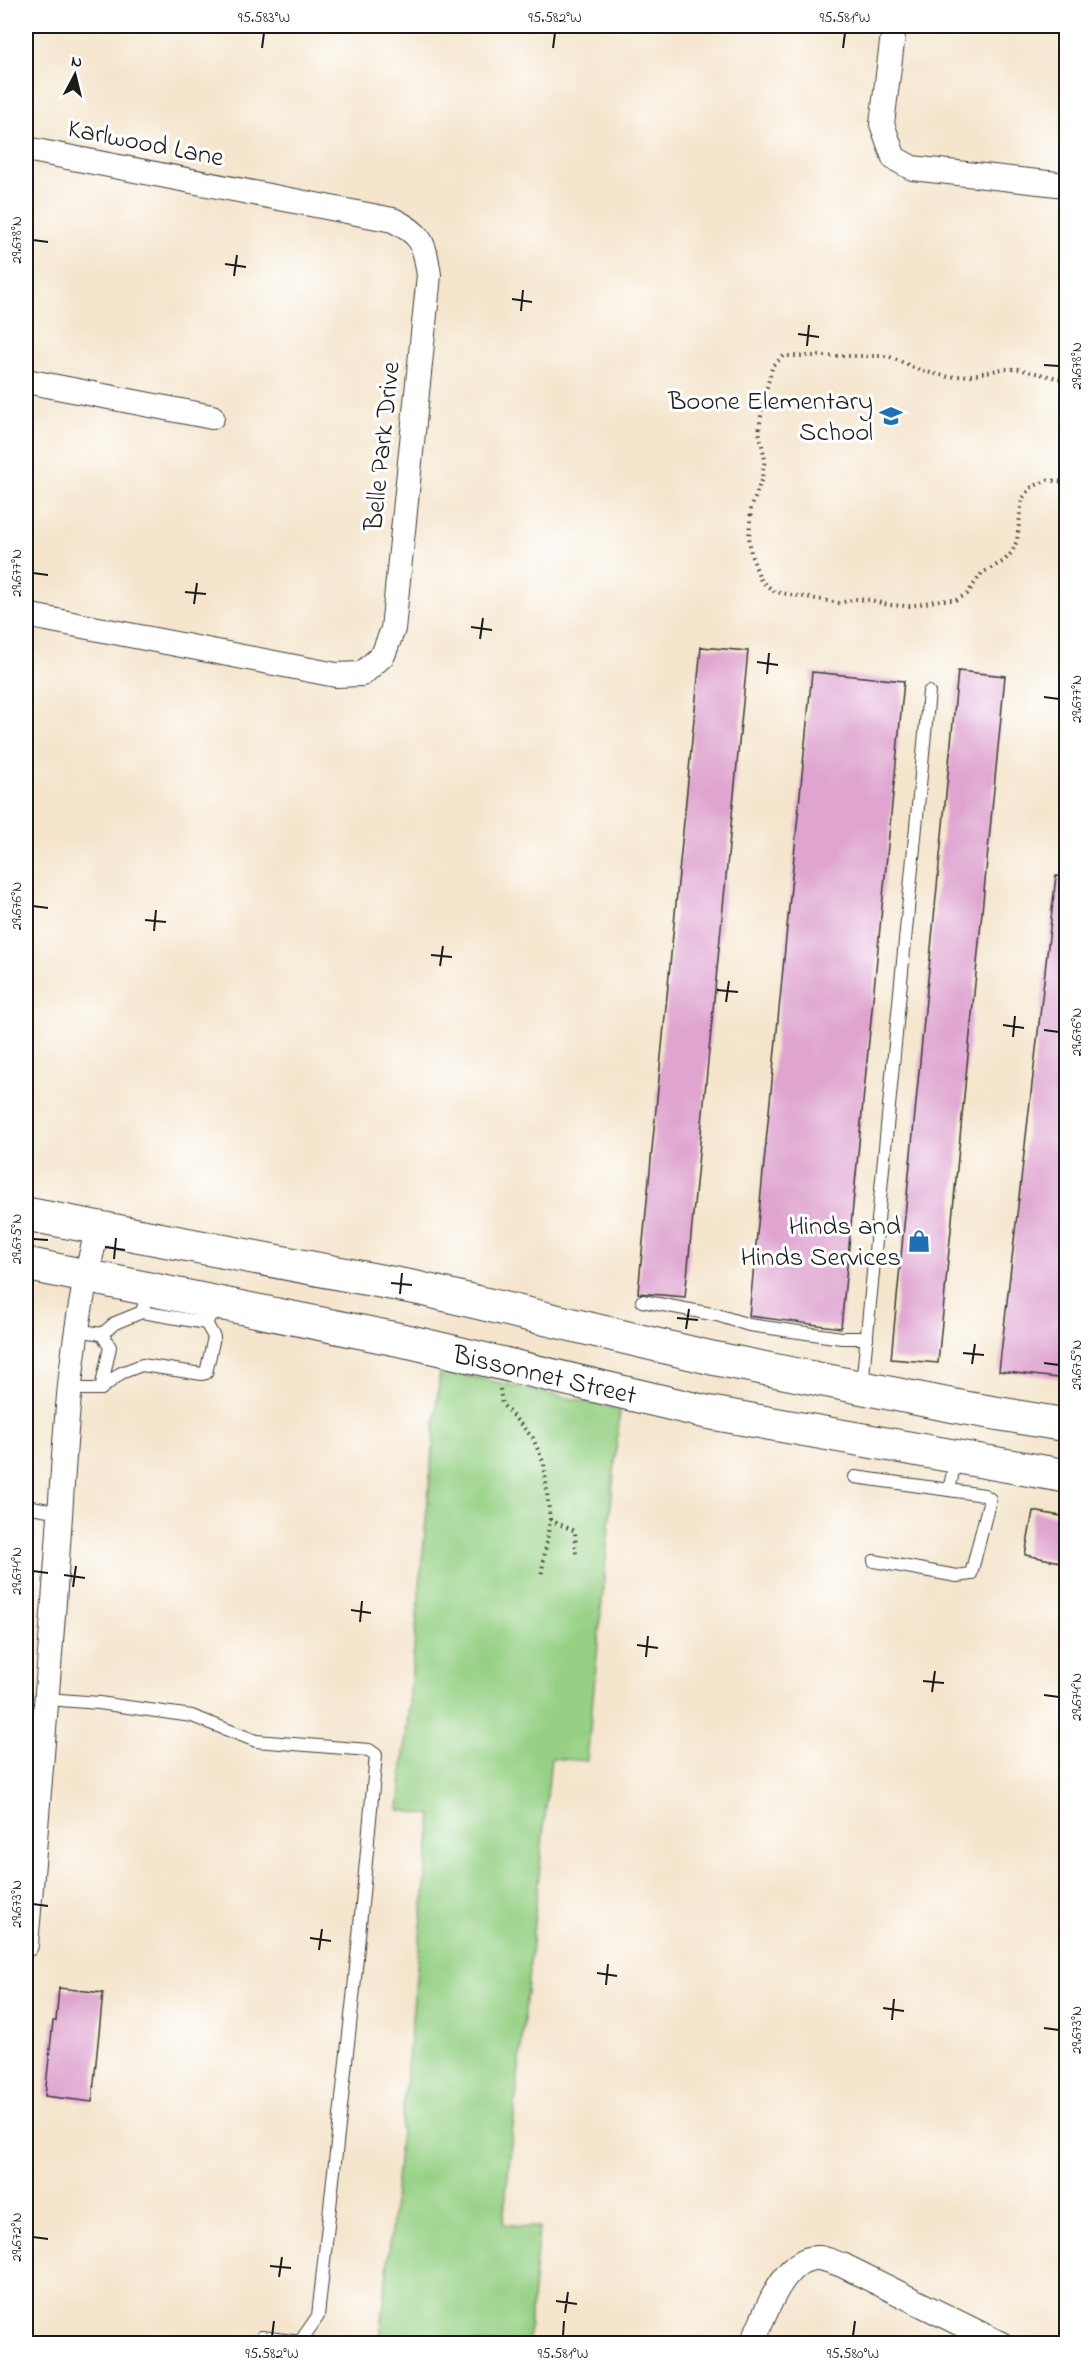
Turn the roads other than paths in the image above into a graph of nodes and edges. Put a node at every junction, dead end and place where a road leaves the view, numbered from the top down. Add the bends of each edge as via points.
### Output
1 (894, 26) edge
2 (26, 149) edge
3 (1066, 185) edge
4 (256, 194) joint
5 (26, 381) edge
6 (212, 417) dead end
7 (26, 615) edge
8 (929, 692) dead end
9 (26, 1214) edge
10 (98, 1228) junction
11 (26, 1264) edge
12 (84, 1276) junction
13 (145, 1300) junction
14 (642, 1301) dead end
15 (209, 1313) junction
16 (76, 1330) junction
17 (102, 1334) junction
18 (867, 1338) junction
19 (862, 1387) junction
20 (69, 1389) junction
21 (101, 1389) junction
22 (1066, 1425) edge
23 (957, 1456) junction
24 (1066, 1476) edge
25 (855, 1477) dead end
26 (949, 1490) junction
27 (26, 1506) edge
28 (60, 1512) junction
29 (874, 1561) dead end
30 (39, 1713) edge
31 (26, 1945) edge
32 (259, 2343) edge
33 (752, 2343) edge
34 (1001, 2343) edge

1 - 3 street via 882,124 894,158 912,168
2 - 4 street, Karlwood Lane
4 - 7 street, Belle Park Drive via 393,220 413,230 425,248 429,275 393,629 383,655 362,674 336,675
5 - 6 street
8 - 18 lane
9 - 10 main road, Bissonnet Street
10 - 12 street
10 - 19 main road, Bissonnet Street via 417,1288 712,1358
11 - 12 main road, Bissonnet Street
12 - 13 main road, Bissonnet Street
12 - 16 street
13 - 15 main road, Bissonnet Street
13 - 17 lane
14 - 18 lane via 749,1325
15 - 21 lane via 214,1337 206,1372 142,1365 121,1373
15 - 23 main road, Bissonnet Street via 411,1342 706,1412
16 - 17 lane
16 - 20 street
17 - 21 lane via 110,1347
18 - 19 lane
19 - 22 main road, Bissonnet Street
20 - 21 lane
20 - 28 street
23 - 24 main road, Bissonnet Street
23 - 26 lane
25 - 26 lane
26 - 29 lane via 990,1498 971,1574 957,1576
27 - 28 lane
28 - 30 street
30 - 31 street
30 - 32 lane via 99,1703 192,1716 256,1741 369,1750 376,1755 318,2316 300,2342 262,2337
33 - 34 street via 784,2275 798,2264 817,2258 842,2265

